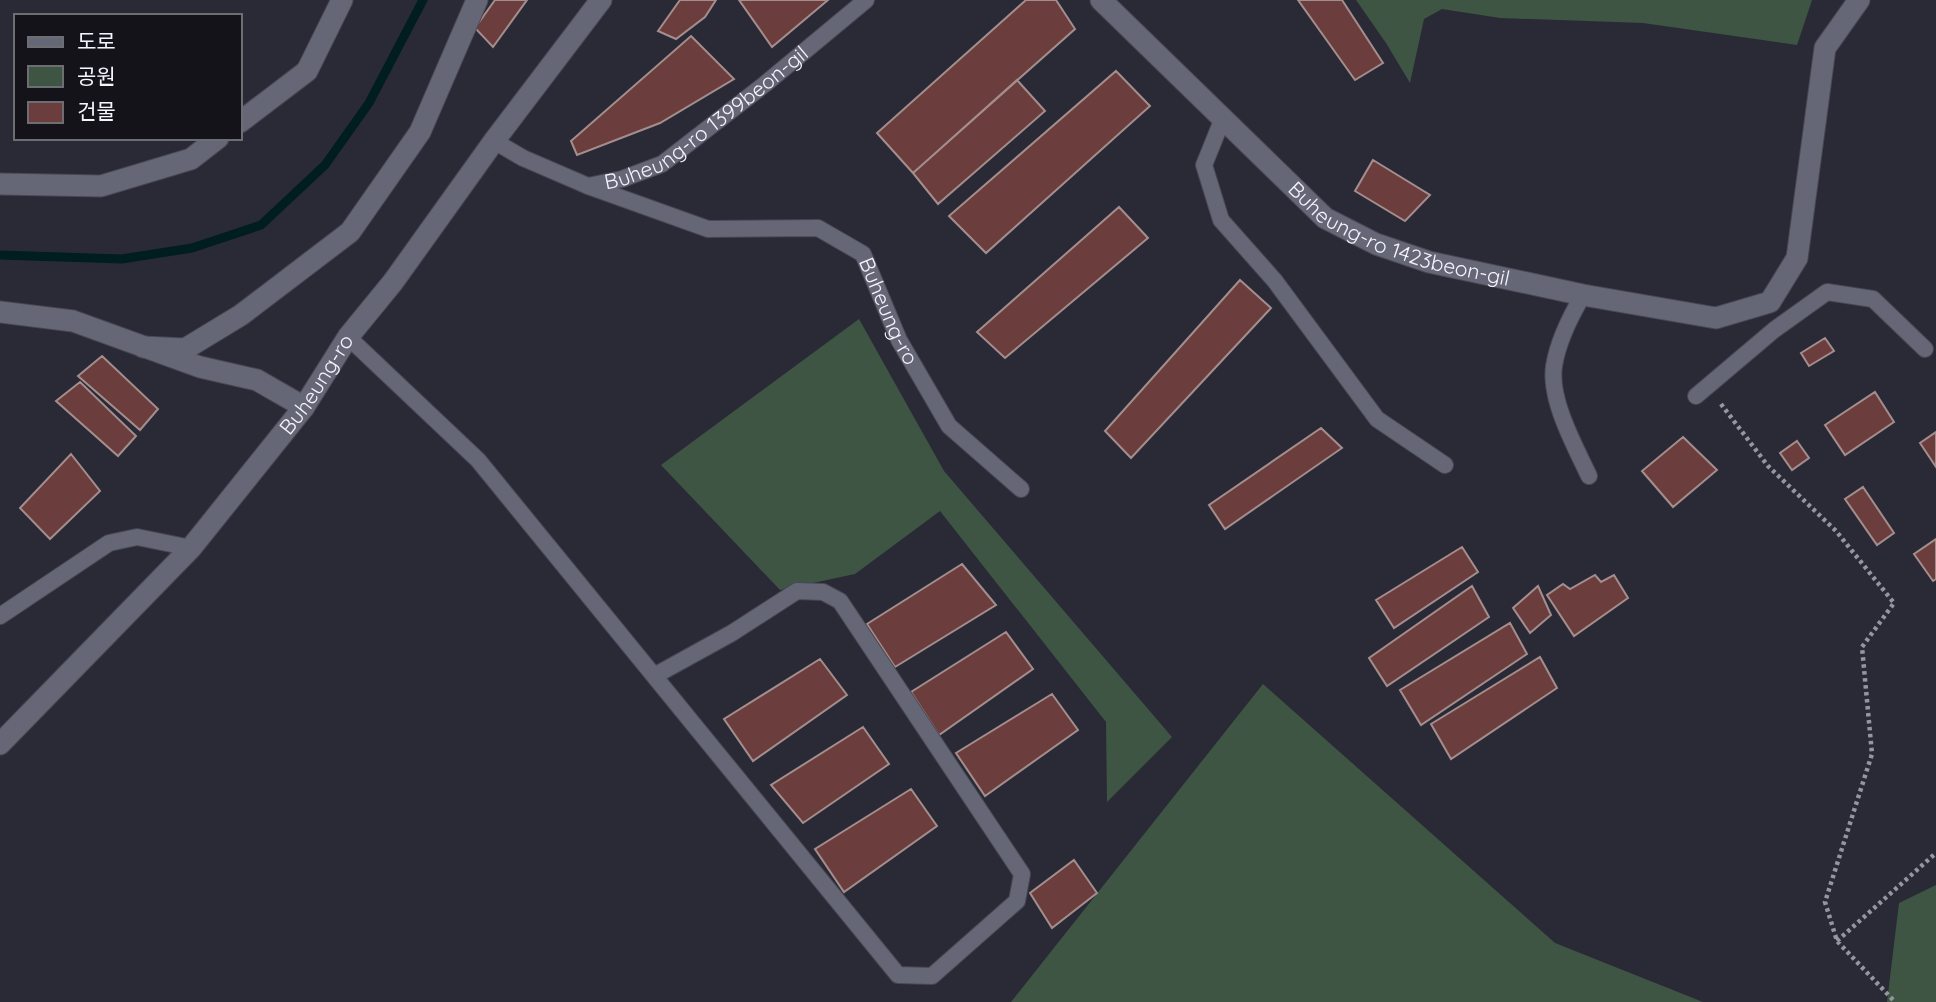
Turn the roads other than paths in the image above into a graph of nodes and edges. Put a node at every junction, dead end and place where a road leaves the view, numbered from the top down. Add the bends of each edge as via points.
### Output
1 (342, 0) edge
2 (477, 0) edge
3 (601, 0) edge
4 (866, 0) edge
5 (1101, 0) edge
6 (1859, 0) edge
7 (1223, 118) junction
8 (242, 120) edge
9 (215, 140) edge
10 (494, 141) junction
11 (0, 184) edge
12 (588, 186) junction
13 (1583, 295) junction
14 (1770, 302) junction
15 (0, 312) edge
16 (1774, 330) junction
17 (348, 337) junction
18 (143, 347) junction
19 (1925, 349) dead end
20 (1702, 391) road end
21 (304, 407) junction
22 (1446, 465) dead end
23 (1589, 476) dead end
24 (1021, 489) dead end
25 (191, 548) junction
26 (0, 616) edge
27 (654, 676) junction
28 (0, 744) edge

1 - 8 street via 307,71
2 - 18 street via 420,132 350,232 241,315 185,349
3 - 10 street, Buheung-ro
4 - 12 lane, Buheung-ro 1399beon-gil via 662,164
5 - 7 street, Buheung-ro 1423beon-gil
6 - 14 street via 1825,48 1797,258
7 - 13 street, Buheung-ro 1423beon-gil via 1325,218 1376,244 1429,262
7 - 22 lane via 1204,165 1221,220 1275,281 1377,419
9 - 11 street via 191,159 101,186
10 - 12 lane, Buheung-ro 1399beon-gil via 523,159
10 - 17 street, Buheung-ro
12 - 24 lane, Buheung-ro via 708,229 818,228 863,254 899,340 949,426
13 - 14 street, Buheung-ro 1423beon-gil via 1716,318
13 - 23 lane via 1565,328 1553,368 1564,424
14 - 16 lane
15 - 18 street via 73,321
16 - 19 lane via 1827,292 1873,299
16 - 20 lane
17 - 21 street, Buheung-ro
17 - 27 lane via 478,460
18 - 21 street via 257,380
21 - 25 street, Buheung-ro
25 - 26 lane via 137,537 109,543
25 - 28 street, Buheung-ro
27 - 27 lane via 797,591 823,592 840,601 1022,874 1017,901 932,976 898,975

